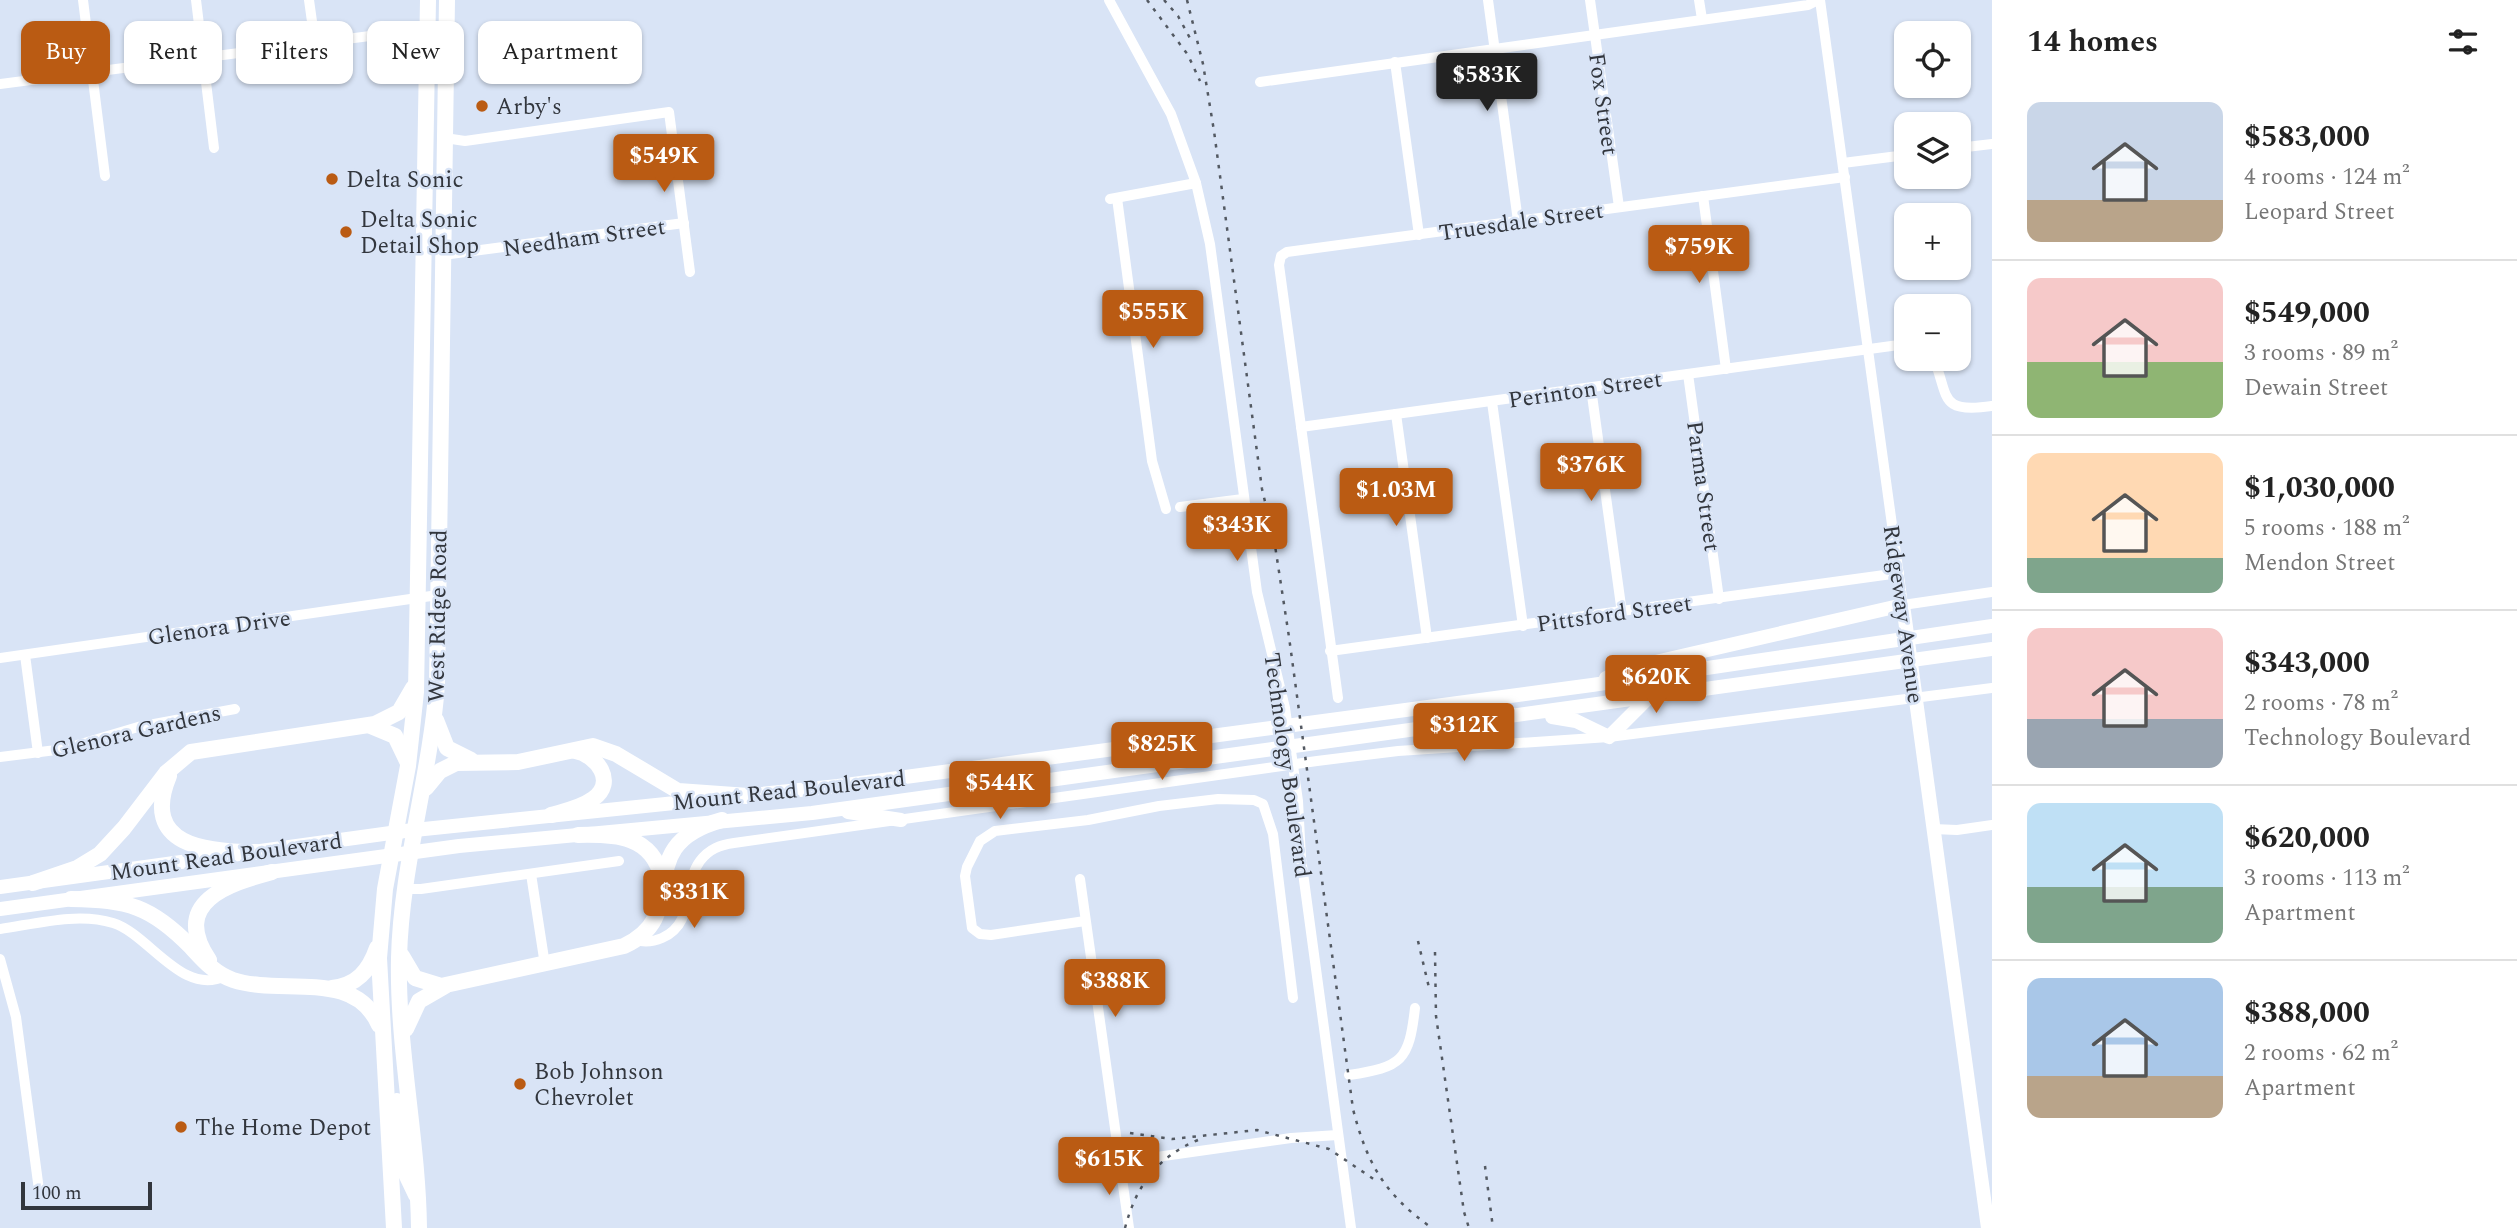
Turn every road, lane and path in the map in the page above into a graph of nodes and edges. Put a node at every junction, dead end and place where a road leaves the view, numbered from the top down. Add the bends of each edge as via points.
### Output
1 (83, 0) edge
2 (196, 0) edge
3 (309, 0) edge
4 (428, 0) edge
5 (447, 0) edge
6 (1109, 0) edge
7 (1488, 0) edge
8 (1590, 0) edge
9 (1699, 0) edge
10 (1819, 0) edge
11 (1702, 19) junction
12 (86, 21) edge
13 (199, 21) edge
14 (312, 21) edge
15 (428, 21) edge
16 (447, 21) edge
17 (1595, 34) junction
18 (1494, 48) junction
19 (1395, 62) junction
20 (21, 81) edge
21 (1260, 82) dead end
22 (0, 84) edge
23 (94, 84) edge
24 (207, 84) edge
25 (427, 84) edge
26 (445, 84) edge
27 (444, 138) junction
28 (1992, 144) edge
29 (1971, 146) edge
30 (214, 148) dead end
31 (1894, 157) edge
32 (1843, 163) junction
33 (105, 176) dead end
34 (1845, 177) junction
35 (1196, 183) junction
36 (1703, 196) junction
37 (1619, 207) junction
38 (1518, 221) junction
39 (684, 223) junction
40 (1419, 235) junction
41 (443, 256) junction
42 (690, 272) dead end
43 (1894, 346) edge
44 (1868, 349) junction
45 (1726, 369) junction
46 (1937, 371) edge
47 (1688, 374) junction
48 (1591, 388) junction
49 (1492, 401) junction
50 (1992, 406) edge
51 (1396, 414) junction
52 (1301, 428) junction
53 (1243, 499) junction
54 (1180, 507) dead end
55 (1166, 509) dead end
56 (1899, 573) junction
57 (1992, 592) edge
58 (438, 595) junction
59 (418, 598) junction
60 (1719, 599) junction
61 (1622, 612) junction
62 (1904, 612) junction
63 (1523, 626) junction
64 (1992, 626) edge
65 (1427, 638) junction
66 (1992, 649) edge
67 (1330, 652) junction
68 (25, 655) junction
69 (0, 658) edge
70 (416, 676) junction
71 (1592, 685) junction
72 (1992, 688) edge
73 (1338, 698) dead end
74 (1648, 698) junction
75 (1916, 698) junction
76 (235, 709) dead end
77 (435, 710) junction
78 (1519, 716) junction
79 (365, 726) junction
80 (1609, 737) junction
81 (565, 751) junction
82 (38, 753) junction
83 (0, 757) edge
84 (180, 759) junction
85 (471, 760) junction
86 (408, 766) junction
87 (422, 796) junction
88 (748, 796) junction
89 (812, 813) junction
90 (551, 815) junction
91 (722, 820) junction
92 (901, 820) junction
93 (1992, 825) edge
94 (1933, 829) junction
95 (578, 835) junction
96 (256, 852) junction
97 (619, 860) dead end
98 (272, 872) junction
99 (531, 874) junction
100 (1080, 878) dead end
101 (33, 883) junction
102 (0, 887) edge
103 (405, 888) junction
104 (663, 895) junction
105 (71, 899) junction
106 (0, 909) edge
107 (1085, 922) junction
108 (381, 925) junction
109 (0, 929) edge
110 (400, 937) junction
111 (635, 940) junction
112 (0, 959) edge
113 (545, 965) junction
114 (225, 976) junction
115 (452, 984) junction
116 (321, 989) junction
117 (1293, 998) dead end
118 (1415, 1008) dead end
119 (383, 1040) junction
120 (404, 1045) junction
121 (385, 1062) junction
122 (1349, 1075) dead end
123 (1338, 1135) junction
124 (1121, 1162) junction
125 (39, 1190) dead end
126 (418, 1199) junction
127 (394, 1228) edge
128 (419, 1228) edge
129 (1129, 1228) edge
130 (1351, 1228) edge
131 (1988, 1228) edge

1 - 12 street
2 - 13 street
3 - 14 street
4 - 15 highway, West Ridge Road
5 - 16 highway, West Ridge Road
6 - 35 street, Technology Boulevard via 1171,114
7 - 18 street
8 - 17 street, Fox Street
9 - 11 street
10 - 11 street
10 - 32 street, Ridgeway Avenue
11 - 17 street
17 - 18 street
17 - 37 street, Fox Street
18 - 19 street
18 - 38 street
19 - 21 street
19 - 40 street
20 - 22 street
23 - 33 street
24 - 30 street
25 - 59 highway, West Ridge Road
26 - 27 highway, West Ridge Road
27 - 39 street via 465,141 669,112
27 - 41 highway, West Ridge Road
28 - 29 street
31 - 32 street
32 - 34 street, Ridgeway Avenue
34 - 36 street, Truesdale Street
34 - 44 street, Ridgeway Avenue
35 - 53 street, Technology Boulevard via 1210,244
35 - 55 street via 1113,198 1152,461
36 - 37 street, Truesdale Street
36 - 45 street
37 - 38 street, Truesdale Street
38 - 40 street, Truesdale Street
39 - 41 street, Needham Street
39 - 42 street
40 - 52 street, Truesdale Street via 1281,256
41 - 58 highway, West Ridge Road
43 - 44 street, Perinton Street
44 - 45 street, Perinton Street
44 - 56 street, Ridgeway Avenue
45 - 47 street, Perinton Street
46 - 50 street via 1950,401 1966,409
47 - 48 street, Perinton Street
47 - 60 street, Parma Street
48 - 49 street, Perinton Street
48 - 61 street
49 - 51 street, Perinton Street
49 - 63 street
51 - 52 street, Perinton Street
51 - 65 street
52 - 67 street
53 - 54 street
53 - 123 street, Technology Boulevard via 1257,592 1285,708
56 - 60 street, Pittsford Street
56 - 62 street, Ridgeway Avenue
57 - 62 street
58 - 59 street, Glenora Drive
58 - 77 highway, West Ridge Road
59 - 68 street, Glenora Drive
59 - 70 highway, West Ridge Road
60 - 61 street, Pittsford Street
61 - 63 street, Pittsford Street
62 - 71 main road via 1625,669
62 - 75 main road, Ridgeway Avenue
63 - 65 street, Pittsford Street
64 - 71 main road, Mount Read Boulevard
65 - 67 street, Pittsford Street
66 - 74 main road, Mount Read Boulevard
67 - 73 street
68 - 69 street, Glenora Drive
68 - 82 street, Glenora Gardens
70 - 79 highway via 399,712
70 - 86 highway, West Ridge Road
71 - 88 main road, Mount Read Boulevard
72 - 75 street, Mount Read Boulevard
74 - 78 main road, Mount Read Boulevard
74 - 80 main road
75 - 80 street, Mount Read Boulevard
75 - 94 main road, Ridgeway Avenue
76 - 82 street, Glenora Gardens via 145,725
77 - 85 highway via 445,745
77 - 87 highway, West Ridge Road
78 - 80 main road via 1558,717
78 - 89 main road, Mount Read Boulevard
79 - 84 highway via 208,747
79 - 86 highway via 395,736
80 - 92 street, Mount Read Boulevard via 1398,751
81 - 85 highway via 518,762
81 - 88 highway via 601,748 678,791
81 - 90 highway via 594,758 603,772 603,784 590,801
82 - 83 street, Glenora Gardens
84 - 96 highway via 163,796 165,816 174,833 198,849
84 - 101 highway via 100,854
85 - 87 highway via 440,771
86 - 108 highway, West Ridge Road
87 - 103 highway, West Ridge Road
88 - 90 main road, Mount Read Boulevard
89 - 91 main road, Mount Read Boulevard
89 - 92 main road via 858,813
90 - 96 main road, Mount Read Boulevard
91 - 95 main road, Mount Read Boulevard
91 - 104 highway via 676,843 668,859
92 - 111 street, Mount Read Boulevard via 714,849 696,868 687,909 675,929 654,941
93 - 94 street
94 - 131 main road, Ridgeway Avenue
95 - 98 main road, Mount Read Boulevard
95 - 104 highway via 616,836 642,844 657,861
96 - 101 main road, Mount Read Boulevard
97 - 99 street
98 - 105 main road, Mount Read Boulevard
98 - 114 highway via 216,891 201,909 200,943
99 - 103 street
99 - 113 street
100 - 107 street
101 - 102 main road, Mount Read Boulevard
103 - 110 highway, West Ridge Road
104 - 111 highway via 655,918
105 - 106 main road, Mount Read Boulevard
105 - 114 highway via 144,908
107 - 117 street via 979,934 972,928 965,876 980,841 995,831 1098,819 1166,805 1254,800 1263,804 1273,834
107 - 124 street
108 - 116 highway via 374,956 363,975 346,985
108 - 119 highway, West Ridge Road
109 - 114 street via 71,920 109,922 182,971 209,980
110 - 115 highway via 403,960 415,978 432,985
110 - 120 highway, West Ridge Road
111 - 113 highway via 615,950
112 - 125 street via 16,1017
113 - 115 highway
114 - 116 highway via 248,983
115 - 120 highway via 416,1004
116 - 119 highway via 344,992 364,1003
118 - 122 street via 1411,1042 1403,1059 1386,1070
119 - 121 highway, West Ridge Road
120 - 126 highway, West Ridge Road
121 - 126 highway via 397,1099 406,1174
121 - 127 highway, West Ridge Road
123 - 124 street
123 - 130 street, Technology Boulevard
124 - 129 street
126 - 128 highway, West Ridge Road

